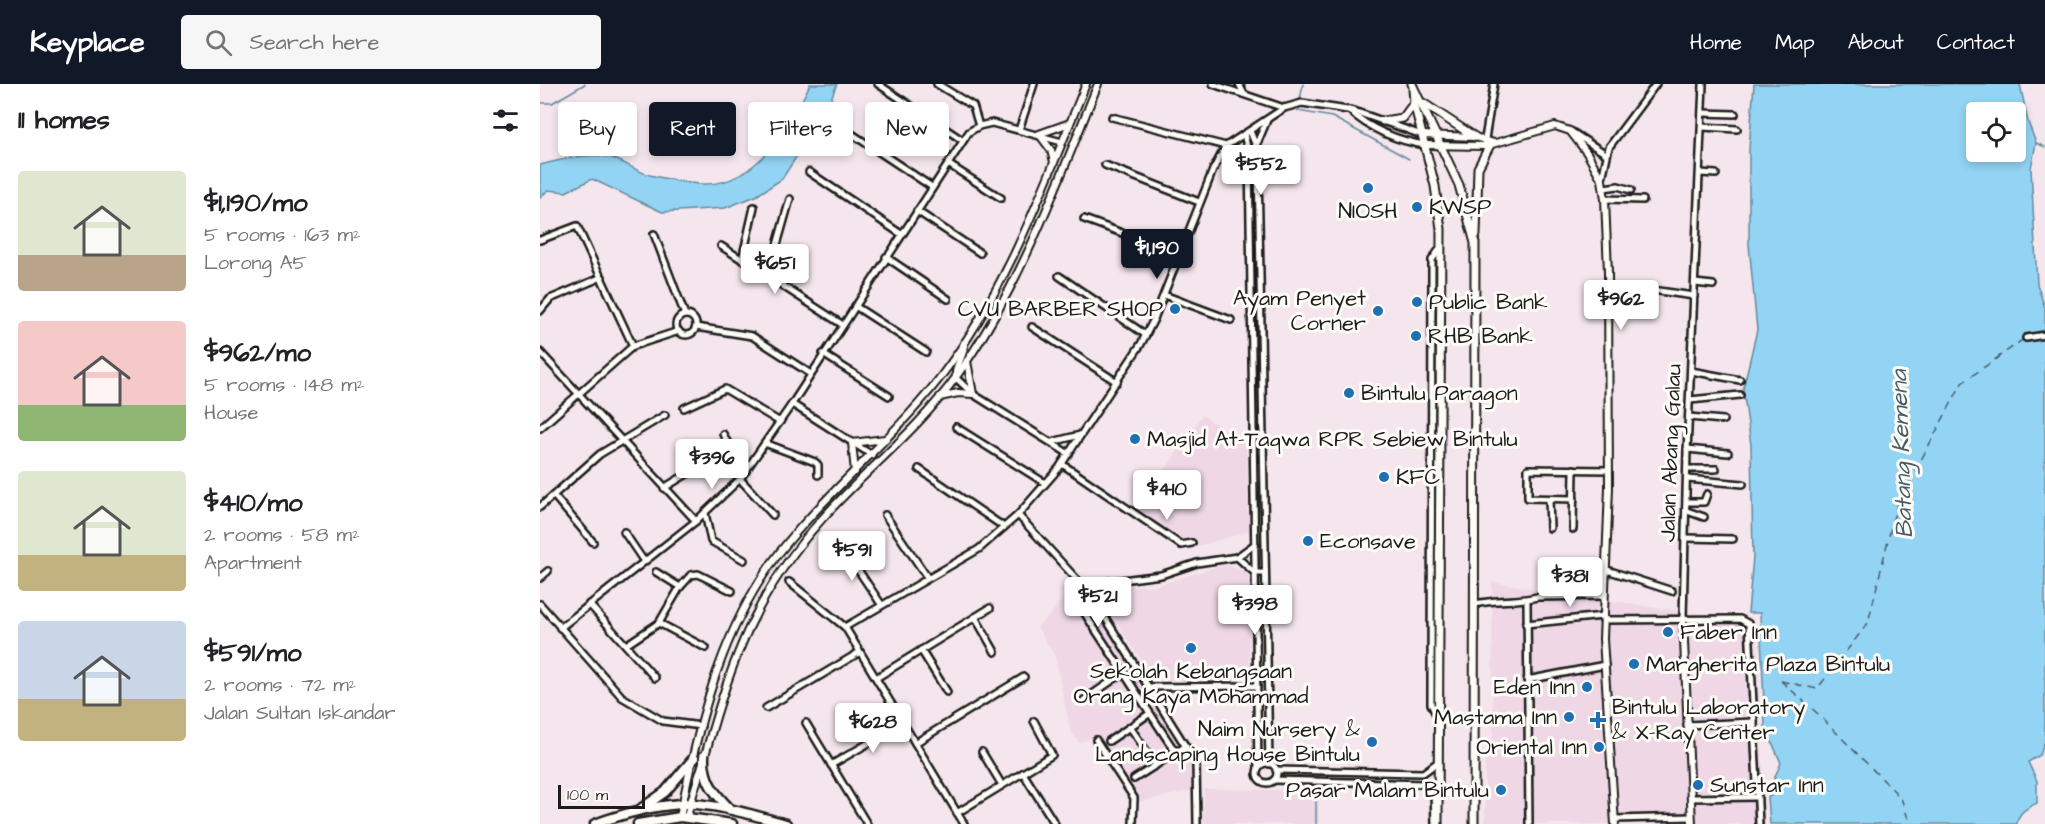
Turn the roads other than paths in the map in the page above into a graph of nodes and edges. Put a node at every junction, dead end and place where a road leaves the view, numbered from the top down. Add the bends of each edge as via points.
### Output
1 (878, 84) edge
2 (937, 84) edge
3 (1034, 84) edge
4 (1086, 84) edge
5 (1098, 84) edge
6 (1213, 84) edge
7 (1239, 84) edge
8 (1494, 84) edge
9 (1656, 84) edge
10 (1703, 84) edge
11 (1412, 85) edge
12 (1229, 87) edge
13 (1244, 94) junction
14 (1416, 101) junction
15 (1284, 108) junction
16 (1348, 109) junction
17 (1702, 113) junction
18 (1735, 114) dead end
19 (1112, 117) dead end
20 (1268, 119) junction
21 (1383, 121) junction
22 (1070, 123) junction
23 (979, 126) junction
24 (1702, 126) junction
25 (1737, 129) dead end
26 (1019, 130) junction
27 (1570, 131) junction
28 (1247, 133) junction
29 (1039, 134) junction
30 (853, 135) edge
31 (1422, 135) junction
32 (1435, 135) junction
33 (1475, 137) junction
34 (1236, 139) junction
35 (962, 140) junction
36 (1062, 142) junction
37 (1489, 142) junction
38 (1226, 146) junction
39 (1256, 146) junction
40 (1425, 146) junction
41 (1441, 146) junction
42 (1606, 154) junction
43 (1249, 155) junction
44 (1054, 162) junction
45 (948, 164) junction
46 (1105, 165) dead end
47 (1065, 166) junction
48 (809, 172) dead end
49 (1700, 173) junction
50 (1716, 174) dead end
51 (1602, 180) junction
52 (932, 187) junction
53 (1604, 188) junction
54 (1631, 190) dead end
55 (1001, 198) dead end
56 (790, 199) dead end
57 (1605, 199) junction
58 (1643, 200) dead end
59 (1199, 202) junction
60 (754, 207) dead end
61 (916, 211) junction
62 (1084, 219) dead end
63 (654, 234) dead end
64 (901, 234) junction
65 (540, 240) edge
66 (1475, 243) junction
67 (721, 246) dead end
68 (980, 253) dead end
69 (1179, 254) junction
70 (886, 257) junction
71 (742, 260) junction
72 (1059, 276) dead end
73 (602, 277) junction
74 (768, 277) junction
75 (1695, 283) junction
76 (1713, 285) dead end
77 (1652, 290) dead end
78 (1164, 295) junction
79 (1694, 296) junction
80 (948, 299) dead end
81 (855, 306) junction
82 (540, 311) edge
83 (685, 315) junction
84 (1231, 320) dead end
85 (843, 325) junction
86 (696, 327) junction
87 (1032, 327) dead end
88 (679, 331) junction
89 (1146, 335) junction
90 (2045, 335) edge
91 (2026, 338) dead end
92 (964, 343) junction
93 (633, 346) junction
94 (540, 352) edge
95 (926, 352) dead end
96 (823, 354) junction
97 (967, 360) junction
98 (1691, 371) junction
99 (811, 374) junction
100 (956, 378) junction
101 (1740, 380) dead end
102 (1117, 382) junction
103 (973, 394) junction
104 (578, 395) junction
105 (1740, 395) dead end
106 (889, 396) dead end
107 (939, 398) junction
108 (1690, 400) junction
109 (792, 404) junction
110 (684, 408) dead end
111 (665, 415) dead end
112 (1689, 417) junction
113 (1723, 420) dead end
114 (780, 422) junction
115 (956, 427) dead end
116 (540, 428) edge
117 (723, 434) dead end
118 (1081, 435) junction
119 (886, 439) junction
120 (620, 440) junction
121 (1050, 442) junction
122 (852, 443) junction
123 (767, 444) junction
124 (1688, 449) junction
125 (891, 450) junction
126 (1728, 453) dead end
127 (1069, 454) junction
128 (872, 455) junction
129 (1062, 464) junction
130 (695, 469) dead end
131 (919, 469) dead end
132 (1574, 469) junction
133 (1687, 469) junction
134 (1716, 469) dead end
135 (1609, 470) junction
136 (746, 471) junction
137 (855, 472) junction
138 (818, 475) dead end
139 (740, 479) junction
140 (1687, 479) junction
141 (1046, 483) junction
142 (1743, 484) dead end
143 (664, 488) junction
144 (1707, 494) dead end
145 (554, 496) junction
146 (1549, 499) junction
147 (1574, 499) junction
148 (1264, 500) junction
149 (1687, 502) junction
150 (540, 507) edge
151 (1687, 512) junction
152 (705, 513) junction
153 (773, 514) dead end
154 (885, 515) dead end
155 (1018, 515) junction
156 (1704, 517) dead end
157 (696, 521) junction
158 (1004, 527) junction
159 (1550, 528) dead end
160 (1573, 529) dead end
161 (624, 532) dead end
162 (1686, 538) junction
163 (1733, 539) dead end
164 (593, 542) dead end
165 (1192, 543) dead end
166 (1255, 543) junction
167 (842, 546) dead end
168 (1237, 557) junction
169 (643, 560) junction
170 (744, 560) dead end
171 (1607, 570) junction
172 (548, 572) dead end
173 (656, 572) dead end
174 (1255, 573) junction
175 (1265, 573) junction
176 (927, 577) junction
177 (540, 578) edge
178 (789, 582) dead end
179 (1083, 585) junction
180 (680, 587) junction
181 (732, 591) dead end
182 (1672, 591) dead end
183 (1091, 595) junction
184 (1603, 596) junction
185 (1527, 601) junction
186 (540, 604) edge
187 (589, 604) junction
188 (881, 604) junction
189 (1475, 604) junction
190 (990, 608) dead end
191 (975, 617) junction
192 (1603, 618) junction
193 (1683, 618) junction
194 (659, 623) junction
195 (1526, 624) junction
196 (845, 627) junction
197 (560, 628) junction
198 (626, 645) junction
199 (706, 648) dead end
200 (921, 650) junction
201 (860, 652) junction
202 (995, 652) dead end
203 (1605, 665) junction
204 (1123, 673) junction
205 (1024, 677) dead end
206 (655, 678) dead end
207 (876, 678) junction
208 (1527, 680) junction
209 (1257, 686) junction
210 (1150, 687) junction
211 (947, 692) dead end
212 (1084, 700) dead end
213 (766, 708) dead end
214 (1149, 714) junction
215 (1034, 721) dead end
216 (1754, 722) junction
217 (806, 723) dead end
218 (903, 723) junction
219 (1688, 725) junction
220 (701, 726) junction
221 (1130, 727) junction
222 (1096, 740) dead end
223 (1109, 741) dead end
224 (915, 743) junction
225 (1186, 746) junction
226 (982, 752) dead end
227 (1176, 753) junction
228 (705, 756) junction
229 (694, 758) junction
230 (1438, 762) junction
231 (1269, 764) junction
232 (831, 765) junction
233 (1156, 765) junction
234 (1258, 768) junction
235 (1276, 770) junction
236 (1023, 772) junction
237 (1134, 779) dead end
238 (1274, 780) junction
239 (1002, 785) junction
240 (1758, 797) junction
241 (1691, 798) junction
242 (686, 804) junction
243 (730, 810) junction
244 (633, 813) junction
245 (957, 813) junction
246 (682, 820) edge
247 (1692, 820) edge
248 (1615, 821) edge
249 (645, 823) edge
250 (595, 824) edge
251 (729, 824) edge
252 (786, 824) edge
253 (867, 824) edge
254 (964, 824) edge
255 (1055, 824) edge
256 (1133, 824) edge
257 (1197, 824) edge
258 (1436, 824) edge
259 (1474, 824) edge
260 (1528, 824) edge
261 (1759, 824) edge

1 - 35 street
2 - 23 street via 973,106
3 - 26 street
4 - 22 street
5 - 47 street
6 - 12 street
7 - 13 street
8 - 37 street
9 - 42 street
10 - 17 street, Jalan Abang Galau
11 - 14 main road
12 - 13 street
13 - 15 street
14 - 21 main road via 1403,118
14 - 31 main road
14 - 32 main road
14 - 33 main road
15 - 16 street via 1302,103
15 - 20 street
16 - 21 street
16 - 40 street via 1385,133
17 - 18 street
17 - 24 street, Jalan Abang Galau
19 - 38 street
20 - 28 street
20 - 39 street
21 - 31 street
22 - 29 street
22 - 36 street
23 - 26 street via 992,123
23 - 35 street
24 - 25 street
24 - 49 street, Jalan Abang Galau
26 - 29 street
27 - 37 street via 1555,126
27 - 42 street
27 - 51 street
28 - 34 street
28 - 39 street
28 - 43 street
29 - 36 street
29 - 44 street via 1051,150
30 - 52 street
31 - 32 street
31 - 40 main road
32 - 33 street
32 - 41 main road
33 - 37 street
34 - 38 street
34 - 43 street
35 - 45 street
36 - 44 street
36 - 47 street via 1067,150
37 - 41 street
37 - 66 main road via 1478,168
38 - 59 street
39 - 148 street
40 - 41 street
40 - 230 main road via 1435,186 1441,247
41 - 66 main road via 1459,185
42 - 51 street
43 - 166 street
44 - 92 street via 1003,278
45 - 52 street
45 - 55 street
46 - 59 street
47 - 97 street via 1013,283
48 - 64 street
49 - 50 street
49 - 75 street, Jalan Abang Galau
51 - 53 street
52 - 61 street
53 - 54 street via 1618,186
53 - 57 street
56 - 74 street
57 - 58 street
57 - 135 street
59 - 69 street
60 - 71 street
61 - 64 street
61 - 68 street
62 - 69 street
63 - 83 street
64 - 70 street
65 - 73 street via 578,226
66 - 189 main road
67 - 71 street
69 - 78 street
70 - 80 street
70 - 81 street
71 - 74 street
72 - 89 street
73 - 82 street via 550,299
73 - 93 street
74 - 85 street
75 - 76 street
75 - 79 street, Jalan Abang Galau
77 - 79 street
78 - 84 street
78 - 89 street
79 - 98 street, Jalan Abang Galau
81 - 85 street
81 - 95 street
83 - 86 street via 693,318
83 - 88 street via 677,321
85 - 96 street
86 - 88 street via 689,334
86 - 99 street via 752,336
87 - 102 street
88 - 93 street
89 - 102 street
90 - 91 street
92 - 100 street
92 - 119 street via 938,380
93 - 104 street
94 - 104 street
96 - 99 street
96 - 106 street
97 - 100 street
97 - 103 street
98 - 101 street
98 - 108 street, Jalan Abang Galau
99 - 109 street
100 - 103 street
100 - 107 street
102 - 118 street
103 - 107 street
103 - 121 street
104 - 116 street
104 - 120 street
105 - 108 street
107 - 125 street
108 - 112 street, Jalan Abang Galau
109 - 114 street
109 - 122 street
110 - 114 street via 725,389
111 - 120 street
112 - 113 street
112 - 124 street, Jalan Abang Galau
114 - 123 street
115 - 141 street
117 - 136 street
118 - 121 street
118 - 127 street
119 - 122 street
119 - 128 street
120 - 143 street
120 - 145 street
121 - 127 street
122 - 128 street
122 - 137 street
123 - 136 street
123 - 138 street via 815,462
124 - 126 street
124 - 133 street, Jalan Abang Galau
125 - 128 street
125 - 228 street via 822,520 764,596 733,661
127 - 129 street
128 - 137 street
129 - 141 street
129 - 165 street via 1181,544
130 - 143 street
131 - 158 street
132 - 135 street
132 - 146 street via 1528,469 1528,498
132 - 147 street
133 - 134 street
133 - 140 street, Jalan Abang Galau
135 - 171 street
136 - 139 street
137 - 220 street via 789,540 752,593 722,653
139 - 152 street
139 - 153 street
140 - 142 street
140 - 149 street, Jalan Abang Galau
141 - 155 street
143 - 157 street
144 - 149 street via 1704,502
145 - 150 street
145 - 164 street
146 - 147 street
146 - 159 street
147 - 160 street
148 - 166 street via 1259,502
148 - 175 street
149 - 151 street, Jalan Abang Galau
151 - 156 street
151 - 162 street, Jalan Abang Galau
152 - 157 street
152 - 170 street via 711,541
154 - 176 street
155 - 158 street
155 - 179 street
157 - 169 street
158 - 176 street via 979,549
161 - 169 street
162 - 163 street
162 - 193 street, Jalan Abang Galau
166 - 168 street
166 - 174 street
167 - 188 street
168 - 174 street
168 - 179 street via 1204,561 1161,575
169 - 187 street
171 - 182 street
171 - 184 street
172 - 177 street
173 - 180 street
174 - 175 street
174 - 209 street
175 - 231 street
176 - 188 street
178 - 196 street
179 - 183 street
180 - 181 street via 687,577 698,574
180 - 194 street
183 - 204 street via 1078,603
183 - 210 street
184 - 185 street via 1537,597
184 - 192 street
185 - 189 street
185 - 195 street
186 - 197 street
187 - 197 street
187 - 198 street
188 - 196 street
189 - 259 main road
190 - 191 street
191 - 200 street
191 - 202 street
192 - 193 street
192 - 195 street
192 - 203 street
193 - 216 street via 1740,619 1749,624
193 - 219 street, Jalan Abang Galau
194 - 198 street
194 - 199 street
195 - 208 street
196 - 201 street
197 - 220 street via 608,684 640,710 663,721
198 - 206 street
200 - 207 street
200 - 211 street
201 - 207 street
201 - 213 street
203 - 208 street
203 - 248 street
204 - 212 street
204 - 214 street
205 - 224 street
207 - 218 street
208 - 260 street
209 - 210 street
209 - 234 street
210 - 225 street
214 - 221 street
214 - 227 street
215 - 236 street via 1052,754
216 - 219 street
216 - 240 street
217 - 232 street
218 - 224 street
218 - 232 street
219 - 241 street, Jalan Abang Galau
220 - 229 street
221 - 223 street
221 - 233 street
222 - 256 street via 1134,798
224 - 245 street
225 - 227 street
225 - 257 street via 1198,768
226 - 239 street
227 - 233 street
228 - 242 street
228 - 243 main road via 706,777
229 - 242 street
229 - 244 main road via 665,792
230 - 235 street via 1423,773
230 - 258 main road
231 - 234 street
231 - 235 street
232 - 253 street
233 - 237 street
234 - 238 street via 1262,782
235 - 238 street
236 - 239 street
236 - 255 street
238 - 258 street via 1425,784 1434,791
239 - 245 street
240 - 241 street
240 - 261 street
241 - 247 street, Jalan Abang Galau
242 - 243 main road
242 - 244 main road
242 - 246 street
243 - 252 main road
244 - 250 main road
245 - 254 street
246 - 249 main road
246 - 251 main road
247 - 248 street

